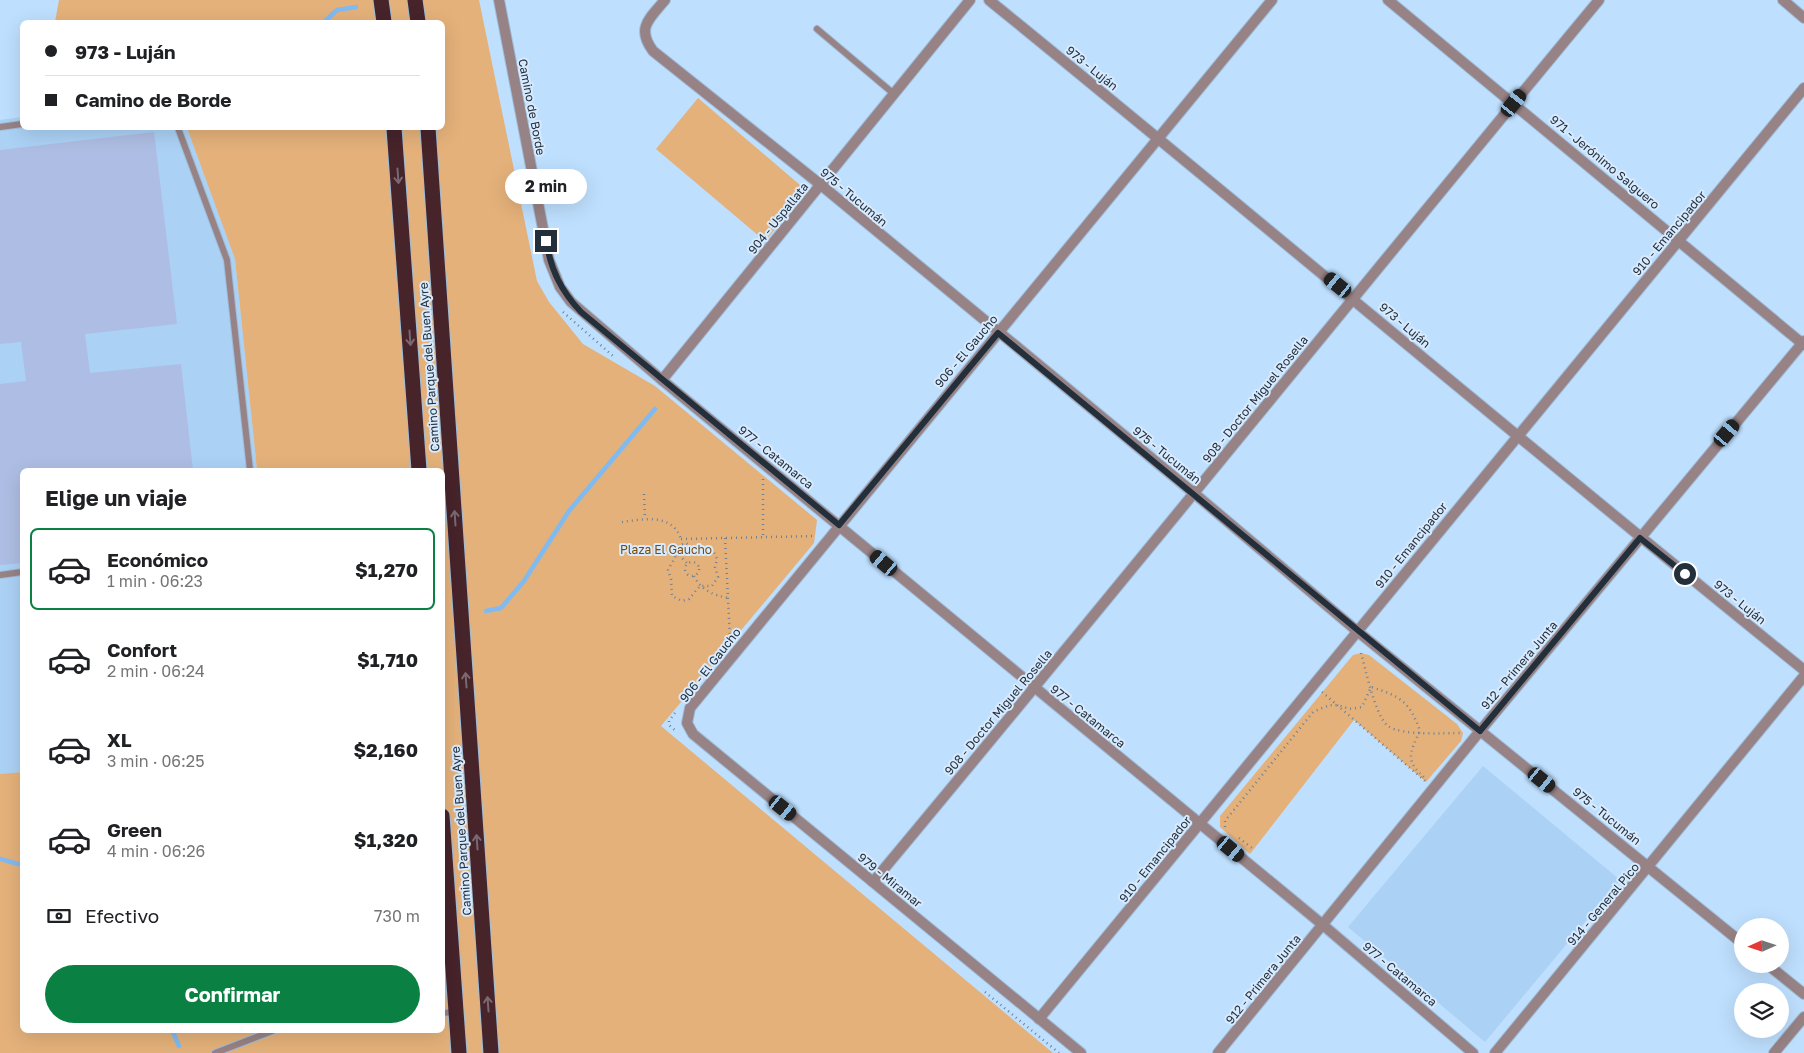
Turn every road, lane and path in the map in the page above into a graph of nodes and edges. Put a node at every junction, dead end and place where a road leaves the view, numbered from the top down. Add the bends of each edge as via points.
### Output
1 (381, 0) edge
2 (415, 0) edge
3 (499, 0) edge
4 (665, 0) edge
5 (970, 0) edge
6 (989, 0) edge
7 (1272, 0) edge
8 (1388, 0) edge
9 (1599, 0) edge
10 (1783, 0) edge
11 (1804, 18) edge
12 (384, 20) edge
13 (418, 20) edge
14 (818, 29) dead end
15 (1804, 88) edge
16 (894, 94) junction
17 (1514, 103) junction
18 (20, 124) edge
19 (0, 127) edge
20 (179, 130) edge
21 (394, 130) edge
22 (428, 130) edge
23 (1158, 138) junction
24 (820, 185) junction
25 (1679, 240) junction
26 (1352, 297) junction
27 (558, 306) dead end
28 (998, 333) junction
29 (1803, 343) edge
30 (620, 362) dead end
31 (662, 380) junction
32 (1517, 436) junction
33 (250, 468) edge
34 (419, 468) edge
35 (755, 473) dead end
36 (763, 479) junction
37 (770, 485) dead end
38 (644, 494) dead end
39 (1195, 494) junction
40 (645, 519) junction
41 (622, 522) dead end
42 (839, 525) junction
43 (763, 537) junction
44 (726, 538) junction
45 (1640, 538) junction
46 (681, 539) junction
47 (813, 543) dead end
48 (680, 545) junction
49 (678, 552) junction
50 (688, 564) junction
51 (20, 572) edge
52 (0, 575) edge
53 (694, 576) junction
54 (700, 586) junction
55 (728, 598) junction
56 (1357, 631) junction
57 (736, 638) dead end
58 (1361, 653) dead end
59 (1804, 670) edge
60 (1804, 676) edge
61 (1371, 687) junction
62 (1035, 688) junction
63 (1322, 692) dead end
64 (1336, 704) junction
65 (678, 710) dead end
66 (687, 723) joint
67 (1480, 731) junction
68 (1420, 732) junction
69 (679, 734) dead end
70 (1463, 734) dead end
71 (1200, 824) junction
72 (1231, 832) dead end
73 (1238, 838) dead end
74 (1252, 848) dead end
75 (1650, 866) junction
76 (873, 882) junction
77 (445, 900) edge
78 (1323, 925) junction
79 (1734, 936) edge
80 (1778, 973) edge
81 (983, 990) dead end
82 (1804, 994) edge
83 (449, 1012) edge
84 (1804, 1016) edge
85 (1039, 1020) junction
86 (267, 1033) edge
87 (215, 1053) edge
88 (459, 1053) edge
89 (491, 1053) edge
90 (1059, 1053) edge
91 (1081, 1053) edge
92 (1218, 1053) edge
93 (1473, 1053) edge
94 (1495, 1053) edge
95 (1774, 1053) edge

1 - 12 highway
2 - 13 highway
3 - 31 street, Camino de Borde via 553,272 560,287 581,312
4 - 24 street, 975 - Tucumán via 647,22 644,32 653,51
5 - 16 street, 904 - Uspallata
6 - 23 street, 973 - Luján
7 - 23 street, 906 - El Gaucho
8 - 17 street, 971 - Jerónimo Salguero
9 - 17 street, 908 - Doctor Miguel Rosella
10 - 11 street
14 - 16 lane
15 - 25 street, 910 - Emancipador
16 - 24 street, 904 - Uspallata
17 - 25 street, 971 - Jerónimo Salguero
17 - 26 street, 908 - Doctor Miguel Rosella
18 - 19 lane
20 - 33 lane via 227,260
21 -> 34 highway, Camino Parque del Buen Ayre
89 -> 22 highway, Camino Parque del Buen Ayre
23 - 26 street, 973 - Luján
23 - 28 street, 906 - El Gaucho
24 - 28 street, 975 - Tucumán
24 - 31 street, 904 - Uspallata
25 - 29 street, 971 - Jerónimo Salguero
25 - 32 street, 910 - Emancipador
26 - 32 street, 973 - Luján
26 - 39 street, 908 - Doctor Miguel Rosella
27 - 30 path via 568,319
28 - 39 street, 975 - Tucumán
28 - 42 street, 906 - El Gaucho
29 - 45 street, 912 - Primera Junta
31 - 42 street, 977 - Catamarca
32 - 45 street, 973 - Luján
32 - 56 street, 910 - Emancipador
35 - 36 path
36 - 37 path
36 - 43 path
38 - 40 path
39 - 56 street, 975 - Tucumán
39 - 62 street, 908 - Doctor Miguel Rosella
40 - 41 path
40 - 46 path via 670,523
42 - 62 street, 977 - Catamarca
42 - 66 street, 906 - El Gaucho via 690,708
43 - 44 path
43 - 47 path via 819,536
44 - 46 path
44 - 55 path
45 - 59 street, 973 - Luján
45 - 67 street, 912 - Primera Junta
46 - 48 path
48 - 49 path
48 - 54 path via 686,543 695,549 712,550 717,556 718,580 712,586
49 - 50 path
49 - 54 path via 668,566 672,596 686,601
50 - 53 path via 686,574
50 - 53 path via 693,562 698,567
51 - 52 lane
53 - 54 path
54 - 55 path
55 - 57 path via 730,646
56 - 67 street, 975 - Tucumán
56 - 71 street, 910 - Emancipador
58 - 61 path
60 - 75 street, 914 - General Pico
61 - 64 path via 1362,706 1349,709
61 - 68 path via 1404,701 1414,713
61 - 68 path via 1386,724 1395,729
62 - 71 street, 977 - Catamarca
62 - 76 street, 908 - Doctor Miguel Rosella
63 - 64 path
64 - 68 path via 1427,781 1411,760 1411,749
64 - 72 path via 1313,712 1225,821 1224,827
65 - 69 path via 669,725
66 - 76 street, 979 - Miramar via 693,734
67 - 75 street, 975 - Tucumán
67 - 78 street, 912 - Primera Junta
68 - 70 path
71 - 78 street, 977 - Catamarca
71 - 85 street, 910 - Emancipador
73 - 74 path
75 - 79 street, 975 - Tucumán
75 - 94 street, 914 - General Pico
76 - 85 street, 979 - Miramar
77 - 83 highway, Camino Parque del Buen Ayre
78 - 92 street, 912 - Primera Junta
78 - 93 street, 977 - Catamarca
80 - 82 street
81 - 90 path
83 - 88 highway, Camino Parque del Buen Ayre
84 - 95 street
85 - 91 street, 979 - Miramar
86 - 87 lane

